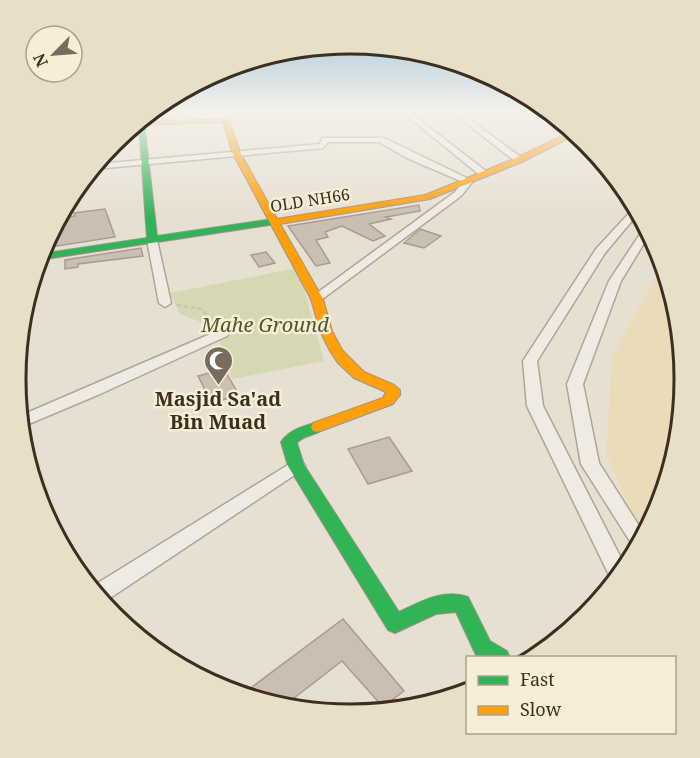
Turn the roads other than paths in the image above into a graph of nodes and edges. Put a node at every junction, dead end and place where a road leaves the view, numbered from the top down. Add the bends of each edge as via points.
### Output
1 (143, 146) edge
2 (235, 146) edge
3 (319, 146) edge
4 (393, 146) edge
5 (449, 146) edge
6 (501, 146) edge
7 (546, 146) edge
8 (237, 154) junction
9 (519, 160) junction
10 (145, 162) junction
11 (105, 166) edge
12 (484, 174) junction
13 (468, 181) junction
14 (631, 217) edge
15 (276, 222) junction
16 (642, 237) edge
17 (153, 240) junction
18 (51, 252) edge
19 (62, 254) junction
20 (50, 256) edge
21 (317, 299) junction
22 (165, 303) road end
23 (222, 333) road end
24 (28, 419) edge
25 (296, 466) junction
26 (635, 535) edge
27 (615, 566) edge
28 (104, 591) edge
29 (498, 656) edge

1 - 10 street
2 - 8 street
3 - 8 street
4 - 13 street
5 - 12 street
6 - 9 street
7 - 9 street, OLD NH66
8 - 10 street
8 - 15 street
9 - 12 street, OLD NH66
10 - 11 street
10 - 17 street
12 - 13 street, OLD NH66
13 - 15 street, OLD NH66 via 427,197
13 - 21 street via 458,194
14 - 27 street via 600,251 530,361 535,406
15 - 17 street, OLD NH66
15 - 21 street
16 - 26 street via 615,281 575,384 590,464
17 - 19 street, OLD NH66
17 - 22 street
18 - 19 street
19 - 20 street, OLD NH66
21 - 25 street via 325,331 348,364 359,375 387,385 393,395 388,401 295,435 289,441
23 - 24 street
25 - 28 street
25 - 29 street via 394,624 434,605 460,603 483,648

